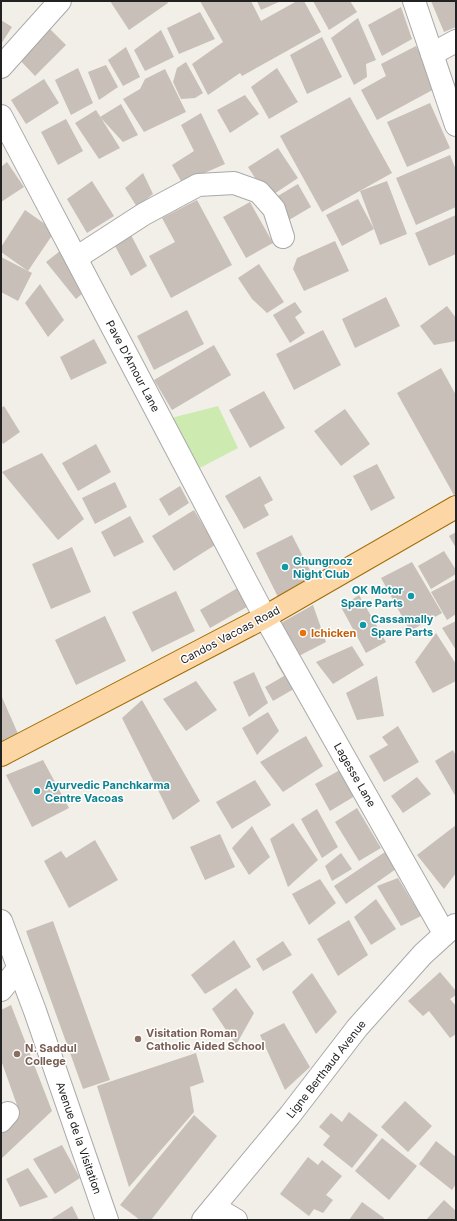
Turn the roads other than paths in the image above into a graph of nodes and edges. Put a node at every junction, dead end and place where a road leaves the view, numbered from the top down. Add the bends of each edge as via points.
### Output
1 (60, 1) edge
2 (414, 1) edge
3 (456, 42) edge
4 (432, 54) junction
5 (1, 67) edge
6 (1, 116) edge
7 (456, 125) edge
8 (283, 237) dead end
9 (76, 258) junction
10 (456, 507) edge
11 (265, 617) junction
12 (1, 756) edge
13 (1, 921) edge
14 (450, 928) edge
15 (18, 969) junction
16 (1, 990) edge
17 (209, 1214) edge
18 (107, 1220) edge
19 (236, 1220) edge

1 - 5 street
2 - 4 street
3 - 4 street
4 - 7 street
6 - 9 street, Pave D'Amour Lane
8 - 9 street via 274,209 259,192 234,183 198,185 144,214
9 - 11 street, Pave D'Amour Lane
10 - 11 main road, Candos Vacoas Road
11 - 12 main road, Candos Vacoas Road
11 - 14 street, Lagesse Lane
13 - 15 street, Avenue de la Visitation
14 - 17 street, Ligne Berthaud Avenue via 423,954 357,1028
15 - 16 street
15 - 18 street, Avenue de la Visitation via 35,1010
17 - 19 street

